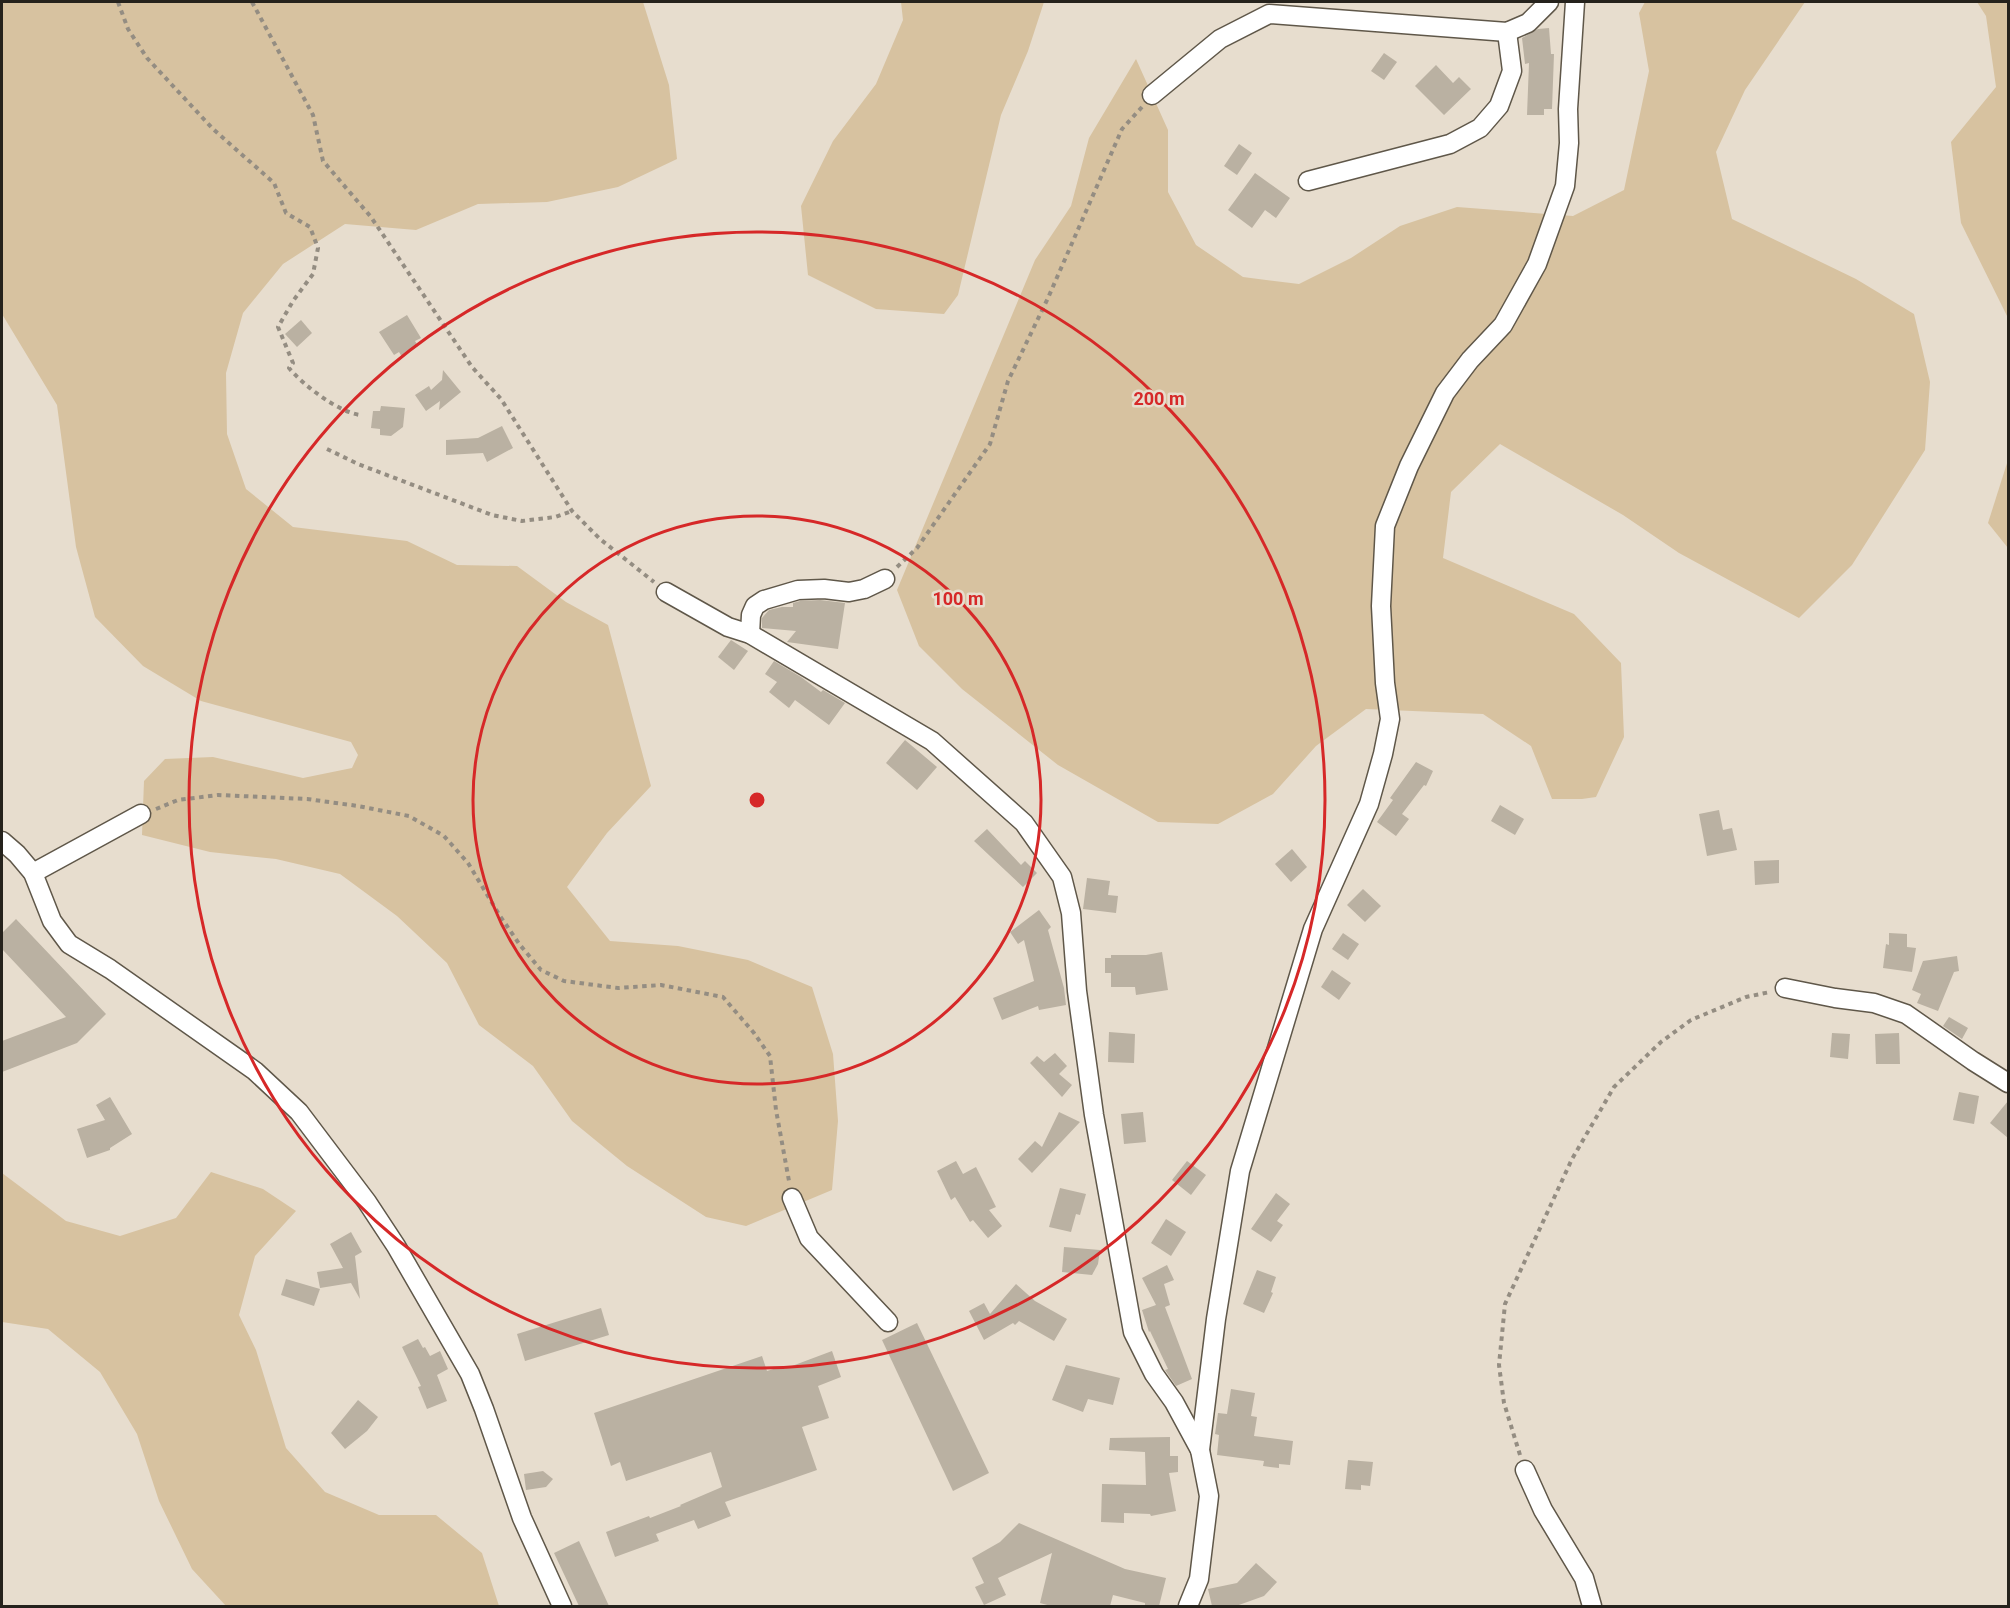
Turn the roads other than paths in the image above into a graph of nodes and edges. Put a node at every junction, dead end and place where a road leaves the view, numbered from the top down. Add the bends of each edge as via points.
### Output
1 (1549, 2) edge
2 (1575, 2) edge
3 (1508, 32) junction
4 (1152, 95) road end
5 (1308, 181) dead end
6 (885, 579) road end
7 (666, 592) road end
8 (750, 634) junction
9 (141, 814) road end
10 (2, 841) edge
11 (33, 873) junction
12 (1785, 988) road end
13 (2008, 1083) edge
14 (792, 1198) road end
15 (888, 1322) dead end
16 (1200, 1450) junction
17 (1525, 1470) road end
18 (562, 1606) edge
19 (1188, 1606) edge
20 (1592, 1606) edge

1 - 3 street via 1528,23
2 - 16 street via 1565,186 1541,253 1503,325 1445,393 1385,526 1381,606 1390,719 1383,754 1369,804 1313,929 1240,1171
3 - 4 street via 1269,14 1220,39
3 - 5 street via 1512,71 1499,106 1480,128 1450,144
6 - 8 street via 849,592 798,590 764,600 755,606
7 - 8 street via 728,627
8 - 16 street via 932,741 1024,823 1062,877 1071,913 1094,1115 1133,1332
9 - 11 street
10 - 11 street
11 - 18 street via 52,921 69,944 255,1071 299,1113 367,1202 470,1374 522,1518
12 - 13 street via 1874,1003 1906,1014
14 - 15 street via 809,1238
16 - 19 street via 1209,1496 1199,1580
17 - 20 street via 1584,1578

